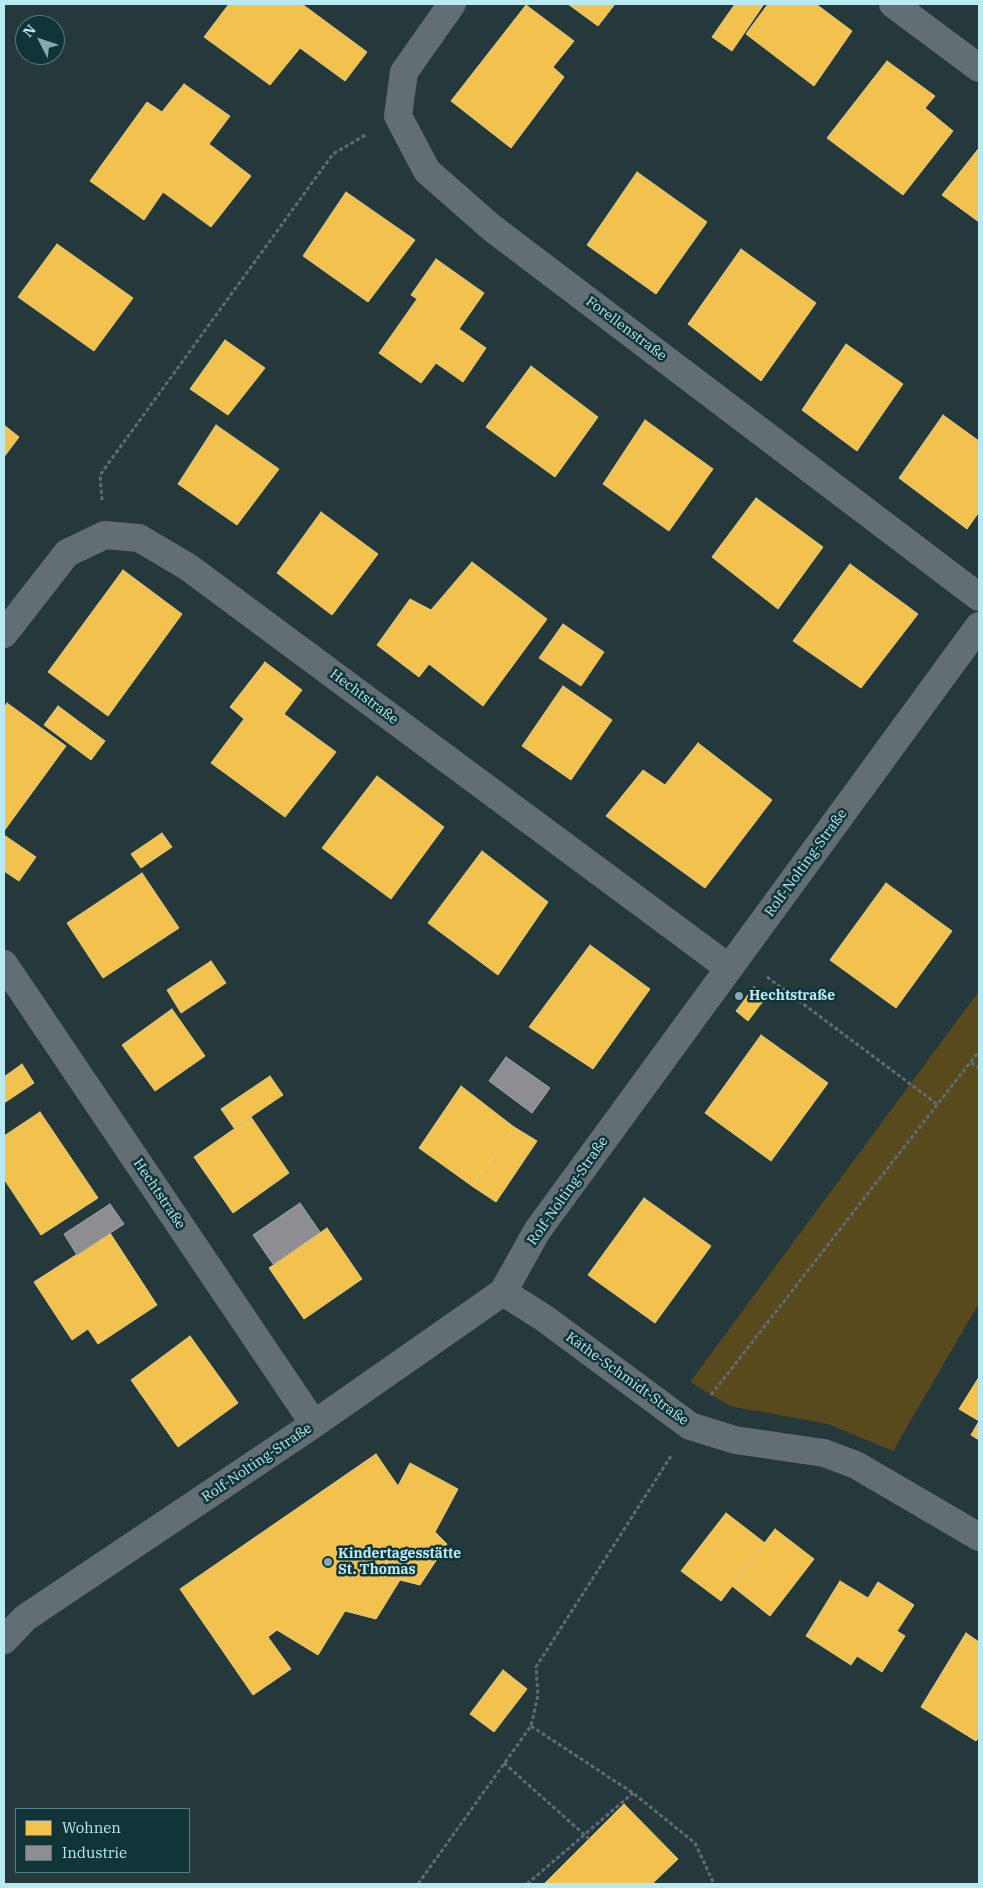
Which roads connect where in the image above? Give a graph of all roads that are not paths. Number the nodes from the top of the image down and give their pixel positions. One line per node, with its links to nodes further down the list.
1 (452, 4): 4 (street, Forellenstraße)
2 (893, 4): 3 (street)
3 (979, 68)
4 (979, 597)
5 (979, 626): 7 (street, Rolf-Nolting-Straße)
6 (4, 634): 7 (street, Hechtstraße)
7 (734, 962): 9 (street, Rolf-Nolting-Straße)
8 (4, 964): 10 (street, Hechtstraße)
9 (502, 1292): 10 (street, Rolf-Nolting-Straße); 11 (street, Käthe-Schmidt-Straße)
10 (314, 1424): 12 (street, Rolf-Nolting-Straße)
11 (979, 1537)
12 (4, 1640)

